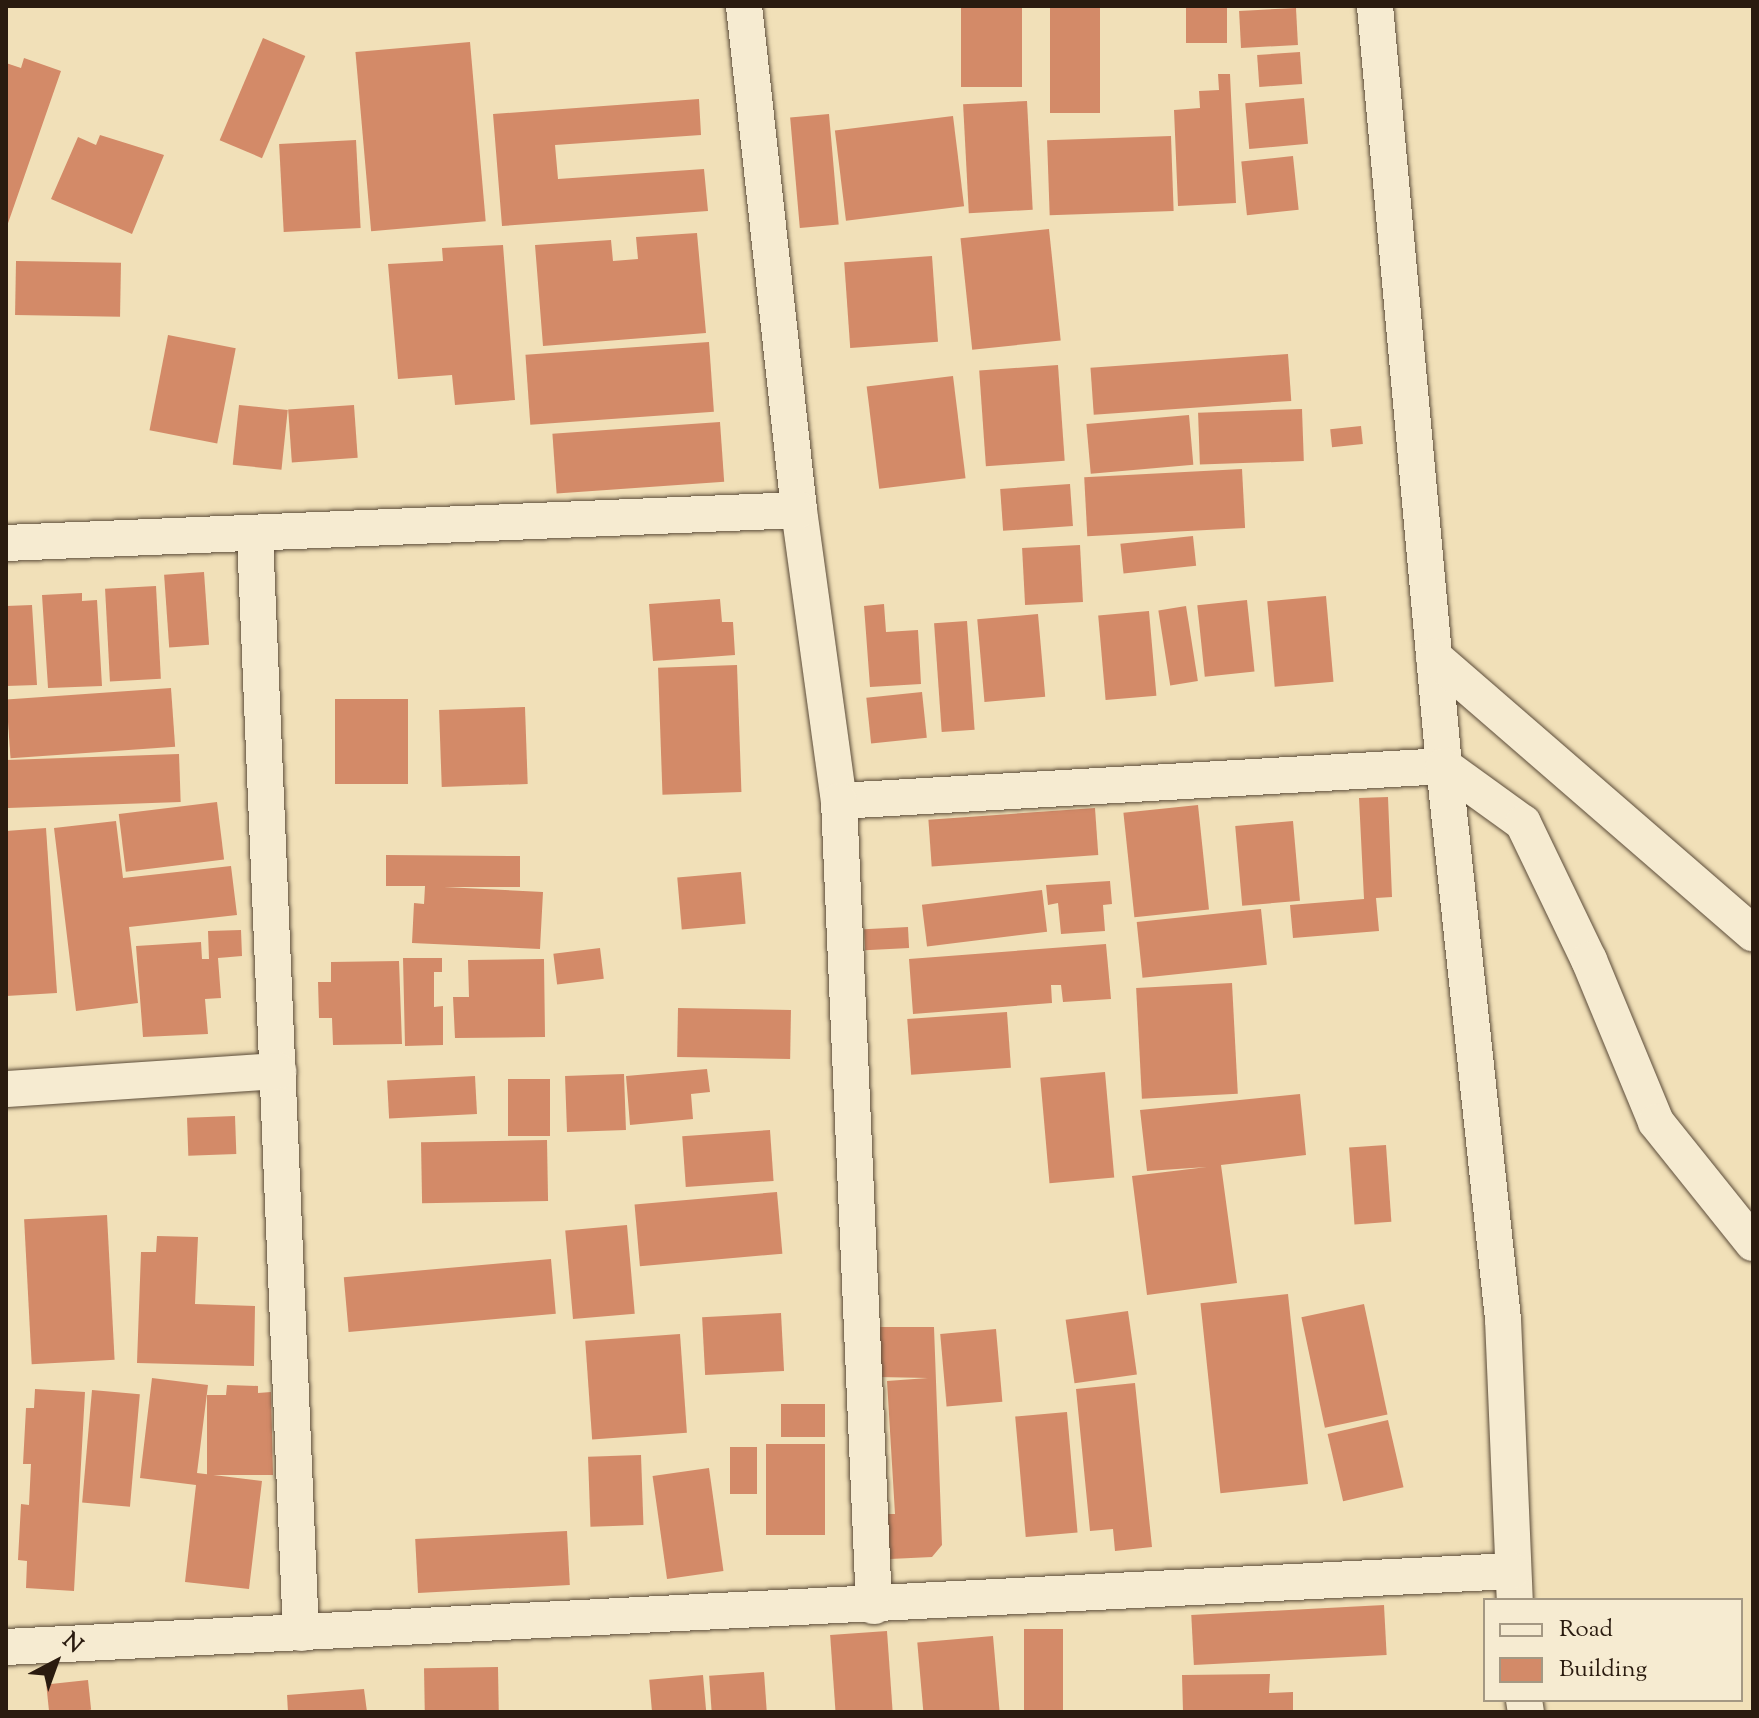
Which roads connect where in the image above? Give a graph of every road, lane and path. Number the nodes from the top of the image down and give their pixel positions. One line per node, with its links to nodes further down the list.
1 (744, 6): 3 (street)
2 (1375, 6): 6 (street)
3 (799, 510): 4 (street); 8 (street)
4 (255, 536): 5 (street); 10 (street)
5 (6, 543)
6 (1434, 657): 7 (street); 9 (street)
7 (1444, 766): 8 (street); 12 (street); 13 (street)
8 (839, 801): 14 (street)
9 (1753, 933)
10 (278, 1071): 11 (street); 15 (street)
11 (6, 1089)
12 (1753, 1243)
13 (1513, 1585): 14 (street)
14 (874, 1606): 15 (street)
15 (301, 1633): 16 (street)
16 (6, 1647)

